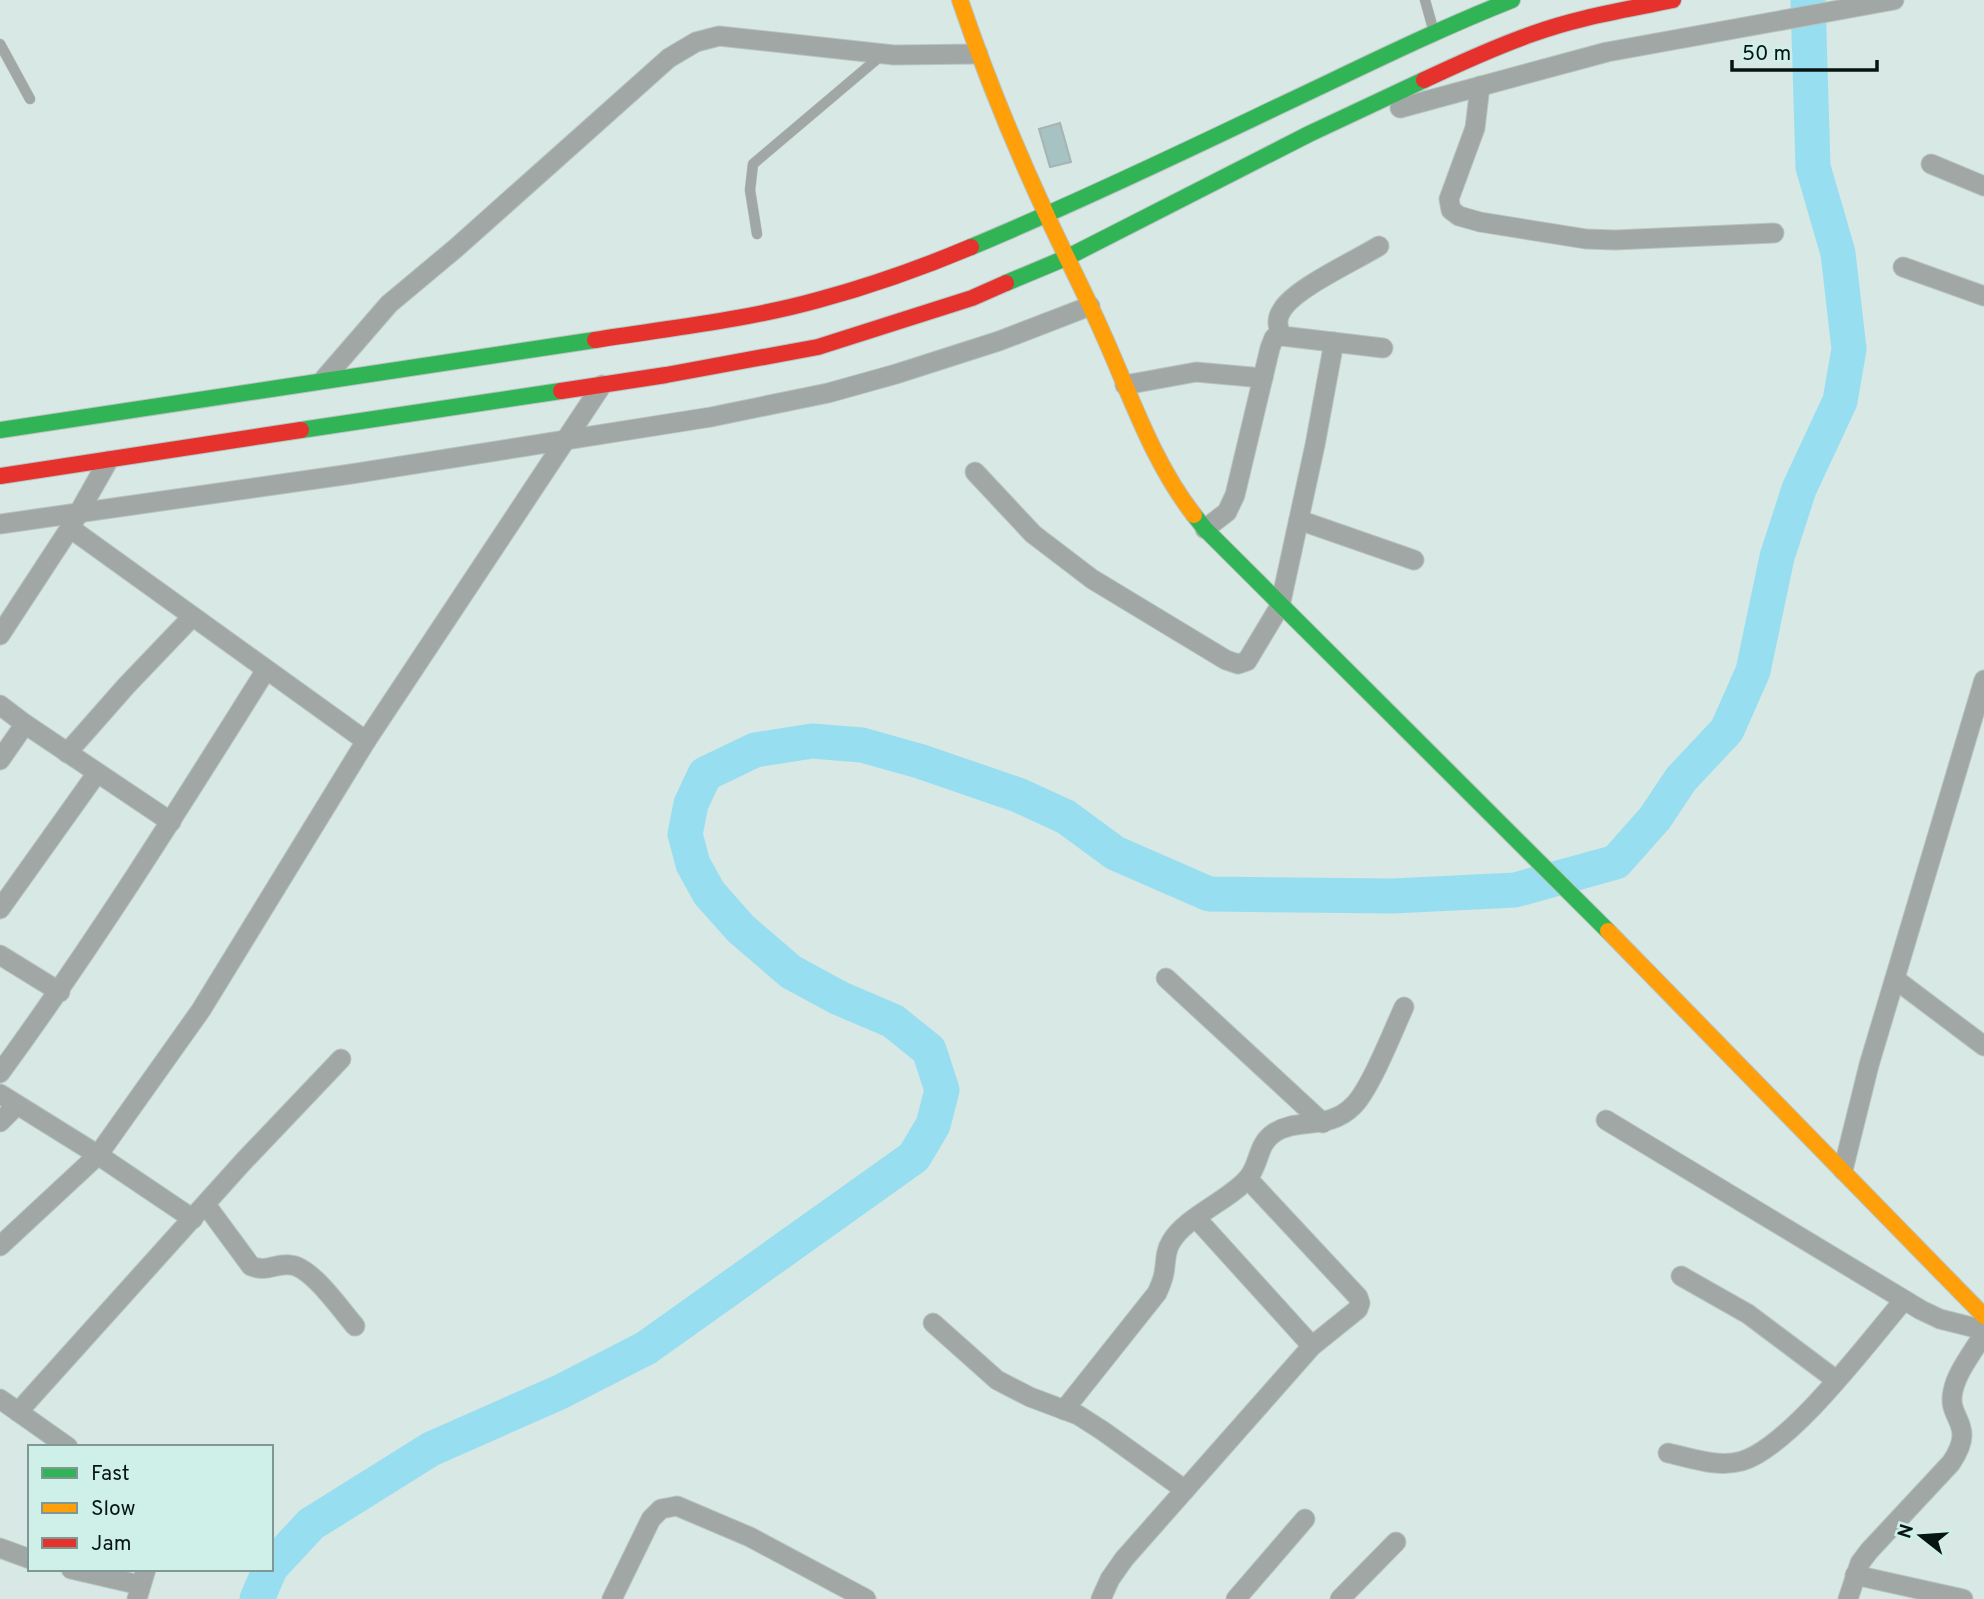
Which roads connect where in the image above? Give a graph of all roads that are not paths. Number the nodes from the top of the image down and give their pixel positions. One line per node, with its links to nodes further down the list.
1 (960, 0): 9 (main road)
2 (1425, 0): 6 (lane)
3 (1512, 0): 6 (main road)
4 (1673, 0): 12 (main road)
5 (1894, 0): 10 (street)
6 (1435, 32): 15 (main road)
7 (0, 44): 11 (lane)
8 (883, 53): 9 (street); 17 (lane); 27 (street)
9 (978, 54): 15 (main road)
10 (1480, 86): 12 (street); 16 (street)
11 (30, 99)
12 (1308, 134): 19 (main road)
13 (1931, 164): 14 (street)
14 (1984, 186)
15 (1046, 215): 19 (main road); 27 (main road)
16 (1774, 233)
17 (757, 234)
18 (1380, 247): 23 (street)
19 (1068, 257): 22 (main road); 29 (main road)
20 (1903, 267): 21 (street)
21 (1984, 296)
22 (1090, 306): 28 (main road); 31 (street)
23 (1282, 336): 24 (street); 26 (street)
24 (1334, 342): 25 (street); 36 (street)
25 (1383, 348)
26 (1263, 378): 28 (street); 38 (street)
27 (324, 380): 30 (main road)
28 (1125, 384): 38 (main road)
29 (602, 385): 31 (street); 32 (main road)
30 (0, 430)
31 (566, 439): 35 (street); 47 (street)
32 (108, 461): 34 (main road); 35 (street)
33 (975, 472): 40 (street)
34 (0, 476)
35 (75, 520): 37 (street); 41 (street); 42 (street)
36 (1299, 520): 39 (street); 40 (street)
37 (0, 524)
38 (1205, 529): 40 (main road)
39 (1414, 560)
40 (1280, 606): 67 (main road)
41 (191, 617): 43 (street); 48 (street)
42 (0, 635)
43 (265, 670): 47 (street); 51 (street)
44 (1984, 680): 55 (street)
45 (0, 705): 46 (street)
46 (24, 724): 48 (street); 49 (street)
47 (366, 741): 66 (street)
48 (67, 753): 50 (street)
49 (0, 760)
50 (97, 773): 51 (street); 52 (street)
51 (171, 822): 56 (street)
52 (0, 909)
53 (0, 956): 56 (street)
54 (1166, 978): 65 (street)
55 (1895, 979): 58 (street); 67 (street)
56 (60, 992): 60 (street)
57 (1404, 1007): 65 (street)
58 (1984, 1046)
59 (341, 1059): 69 (street)
60 (0, 1073)
61 (0, 1094): 62 (street)
62 (18, 1104): 64 (street); 66 (street)
63 (1606, 1120): 73 (street)
64 (0, 1122)
65 (1323, 1123): 68 (street)
66 (98, 1155): 69 (street); 71 (street)
67 (1843, 1170): 74 (main road)
68 (1248, 1179): 70 (street); 78 (street)
69 (199, 1212): 76 (street); 82 (street)
70 (1196, 1218): 78 (street); 81 (street)
71 (0, 1246)
72 (1681, 1276): 79 (street)
73 (1904, 1300): 77 (street); 79 (street)
74 (1984, 1316)
75 (933, 1323): 81 (street)
76 (355, 1326)
77 (1984, 1331): 91 (street)
78 (1312, 1346): 85 (street)
79 (1836, 1380): 84 (street)
80 (0, 1398): 82 (street)
81 (1064, 1410): 85 (street)
82 (18, 1412): 83 (street)
83 (65, 1445)
84 (1668, 1453)
85 (1185, 1490): 95 (street)
86 (1305, 1518): 96 (street)
87 (1396, 1542): 97 (street)
88 (0, 1548): 89 (street)
89 (28, 1558)
90 (80, 1571): 92 (street)
91 (1855, 1575): 98 (street); 99 (street)
92 (141, 1585)
93 (612, 1599): 94 (street)
94 (866, 1599)
95 (1101, 1599)
96 (1237, 1599)
97 (1340, 1599)
98 (1848, 1599)
99 (1963, 1599)

